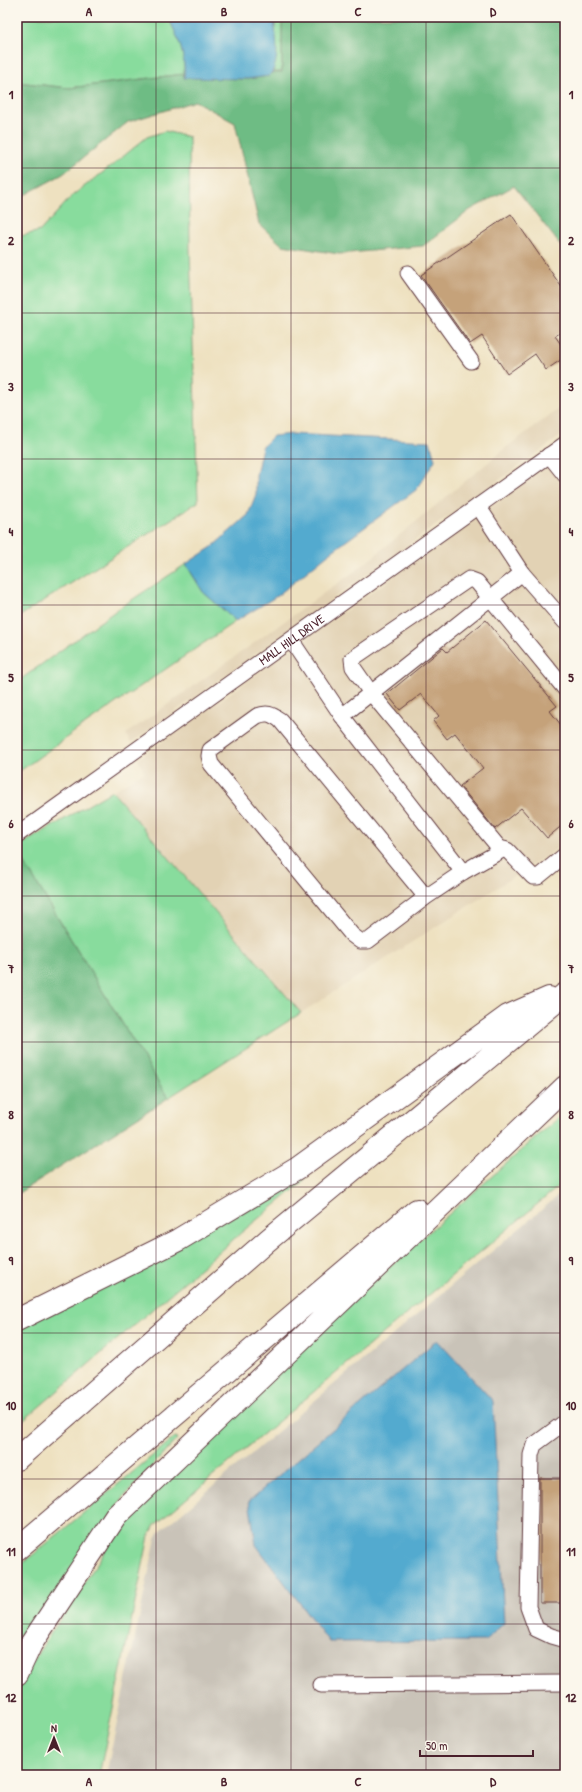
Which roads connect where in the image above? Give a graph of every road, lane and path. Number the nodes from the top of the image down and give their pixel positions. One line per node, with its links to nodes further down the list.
1 (408, 273): 2 (street)
2 (471, 361)
3 (565, 444): 4 (street, MALL HILL DRIVE)
4 (549, 455): 5 (street); 6 (street, MALL HILL DRIVE)
5 (565, 475)
6 (478, 506): 7 (street); 10 (street, MALL HILL DRIVE)
7 (522, 573): 8 (street); 9 (street)
8 (490, 599): 11 (street); 12 (street); 12 (street)
9 (565, 622)
10 (291, 640): 13 (street); 14 (street, MALL HILL DRIVE)
11 (565, 689)
12 (372, 693): 13 (street); 15 (street)
13 (342, 716): 17 (street)
14 (17, 834)
15 (501, 850): 16 (street); 17 (street)
16 (565, 855)
17 (463, 872): 18 (street)
18 (426, 897): 18 (street)
19 (565, 991): 23 (highway)
20 (565, 994): 25 (highway)
21 (565, 1084): 26 (highway)
22 (565, 1087): 28 (highway)
23 (17, 1320)
24 (565, 1422): 27 (street)
25 (17, 1459)
26 (17, 1549)
27 (565, 1640)
28 (17, 1674)
29 (565, 1683): 30 (street)
30 (321, 1685)

